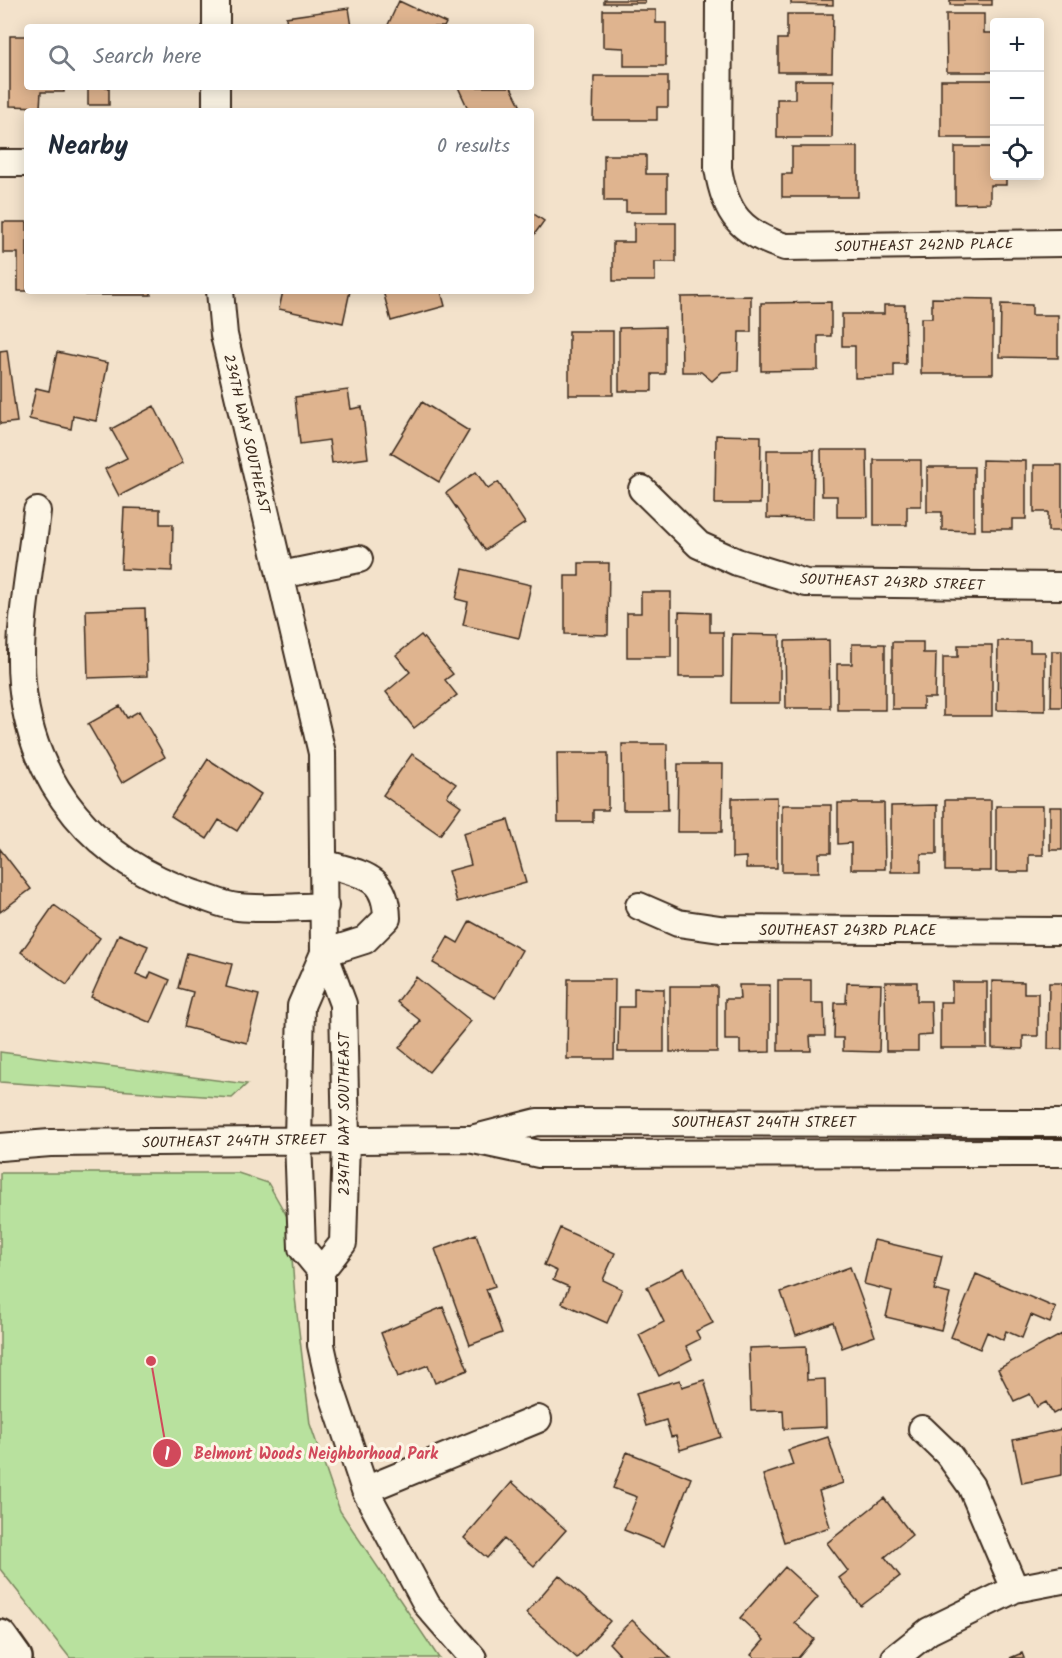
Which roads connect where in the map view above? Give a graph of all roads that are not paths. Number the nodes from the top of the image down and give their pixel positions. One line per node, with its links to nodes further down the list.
1 (216, 0): 3 (street)
2 (719, 0): 8 (street, SOUTHEAST 242ND PLACE)
3 (216, 24)
4 (216, 90): 5 (street)
5 (216, 108)
6 (0, 163): 7 (street)
7 (24, 163)
8 (1062, 243)
9 (220, 294): 13 (street, 234TH WAY SOUTHEAST)
10 (642, 489): 14 (street, SOUTHEAST 243RD STREET)
11 (37, 511): 16 (street)
12 (359, 559): 13 (street)
13 (281, 575): 15 (street, 234TH WAY SOUTHEAST)
14 (1062, 586)
15 (324, 863): 16 (street, 234TH WAY SOUTHEAST); 19 (street)
16 (325, 906): 19 (street, 234TH WAY SOUTHEAST)
17 (639, 906): 18 (street, SOUTHEAST 243RD PLACE)
18 (1062, 931)
19 (324, 952): 22 (street, 234TH WAY SOUTHEAST); 23 (street, 234TH WAY SOUTHEAST)
20 (1062, 1123): 21 (street, SOUTHEAST 244TH STREET)
21 (469, 1139): 23 (street, SOUTHEAST 244TH STREET); 25 (street, SOUTHEAST 244TH STREET)
22 (298, 1140): 23 (street, SOUTHEAST 244TH STREET); 24 (street, SOUTHEAST 244TH STREET); 26 (street, 234TH WAY SOUTHEAST)
23 (346, 1140): 26 (street, 234TH WAY SOUTHEAST)
24 (0, 1147)
25 (1062, 1153)
26 (321, 1271): 29 (street)
27 (538, 1419): 29 (street)
28 (922, 1429): 31 (street)
29 (365, 1490): 34 (street)
30 (1062, 1580): 31 (street)
31 (1016, 1588): 35 (street)
32 (0, 1636): 33 (main road)
33 (15, 1658)
34 (473, 1658)
35 (895, 1658)

